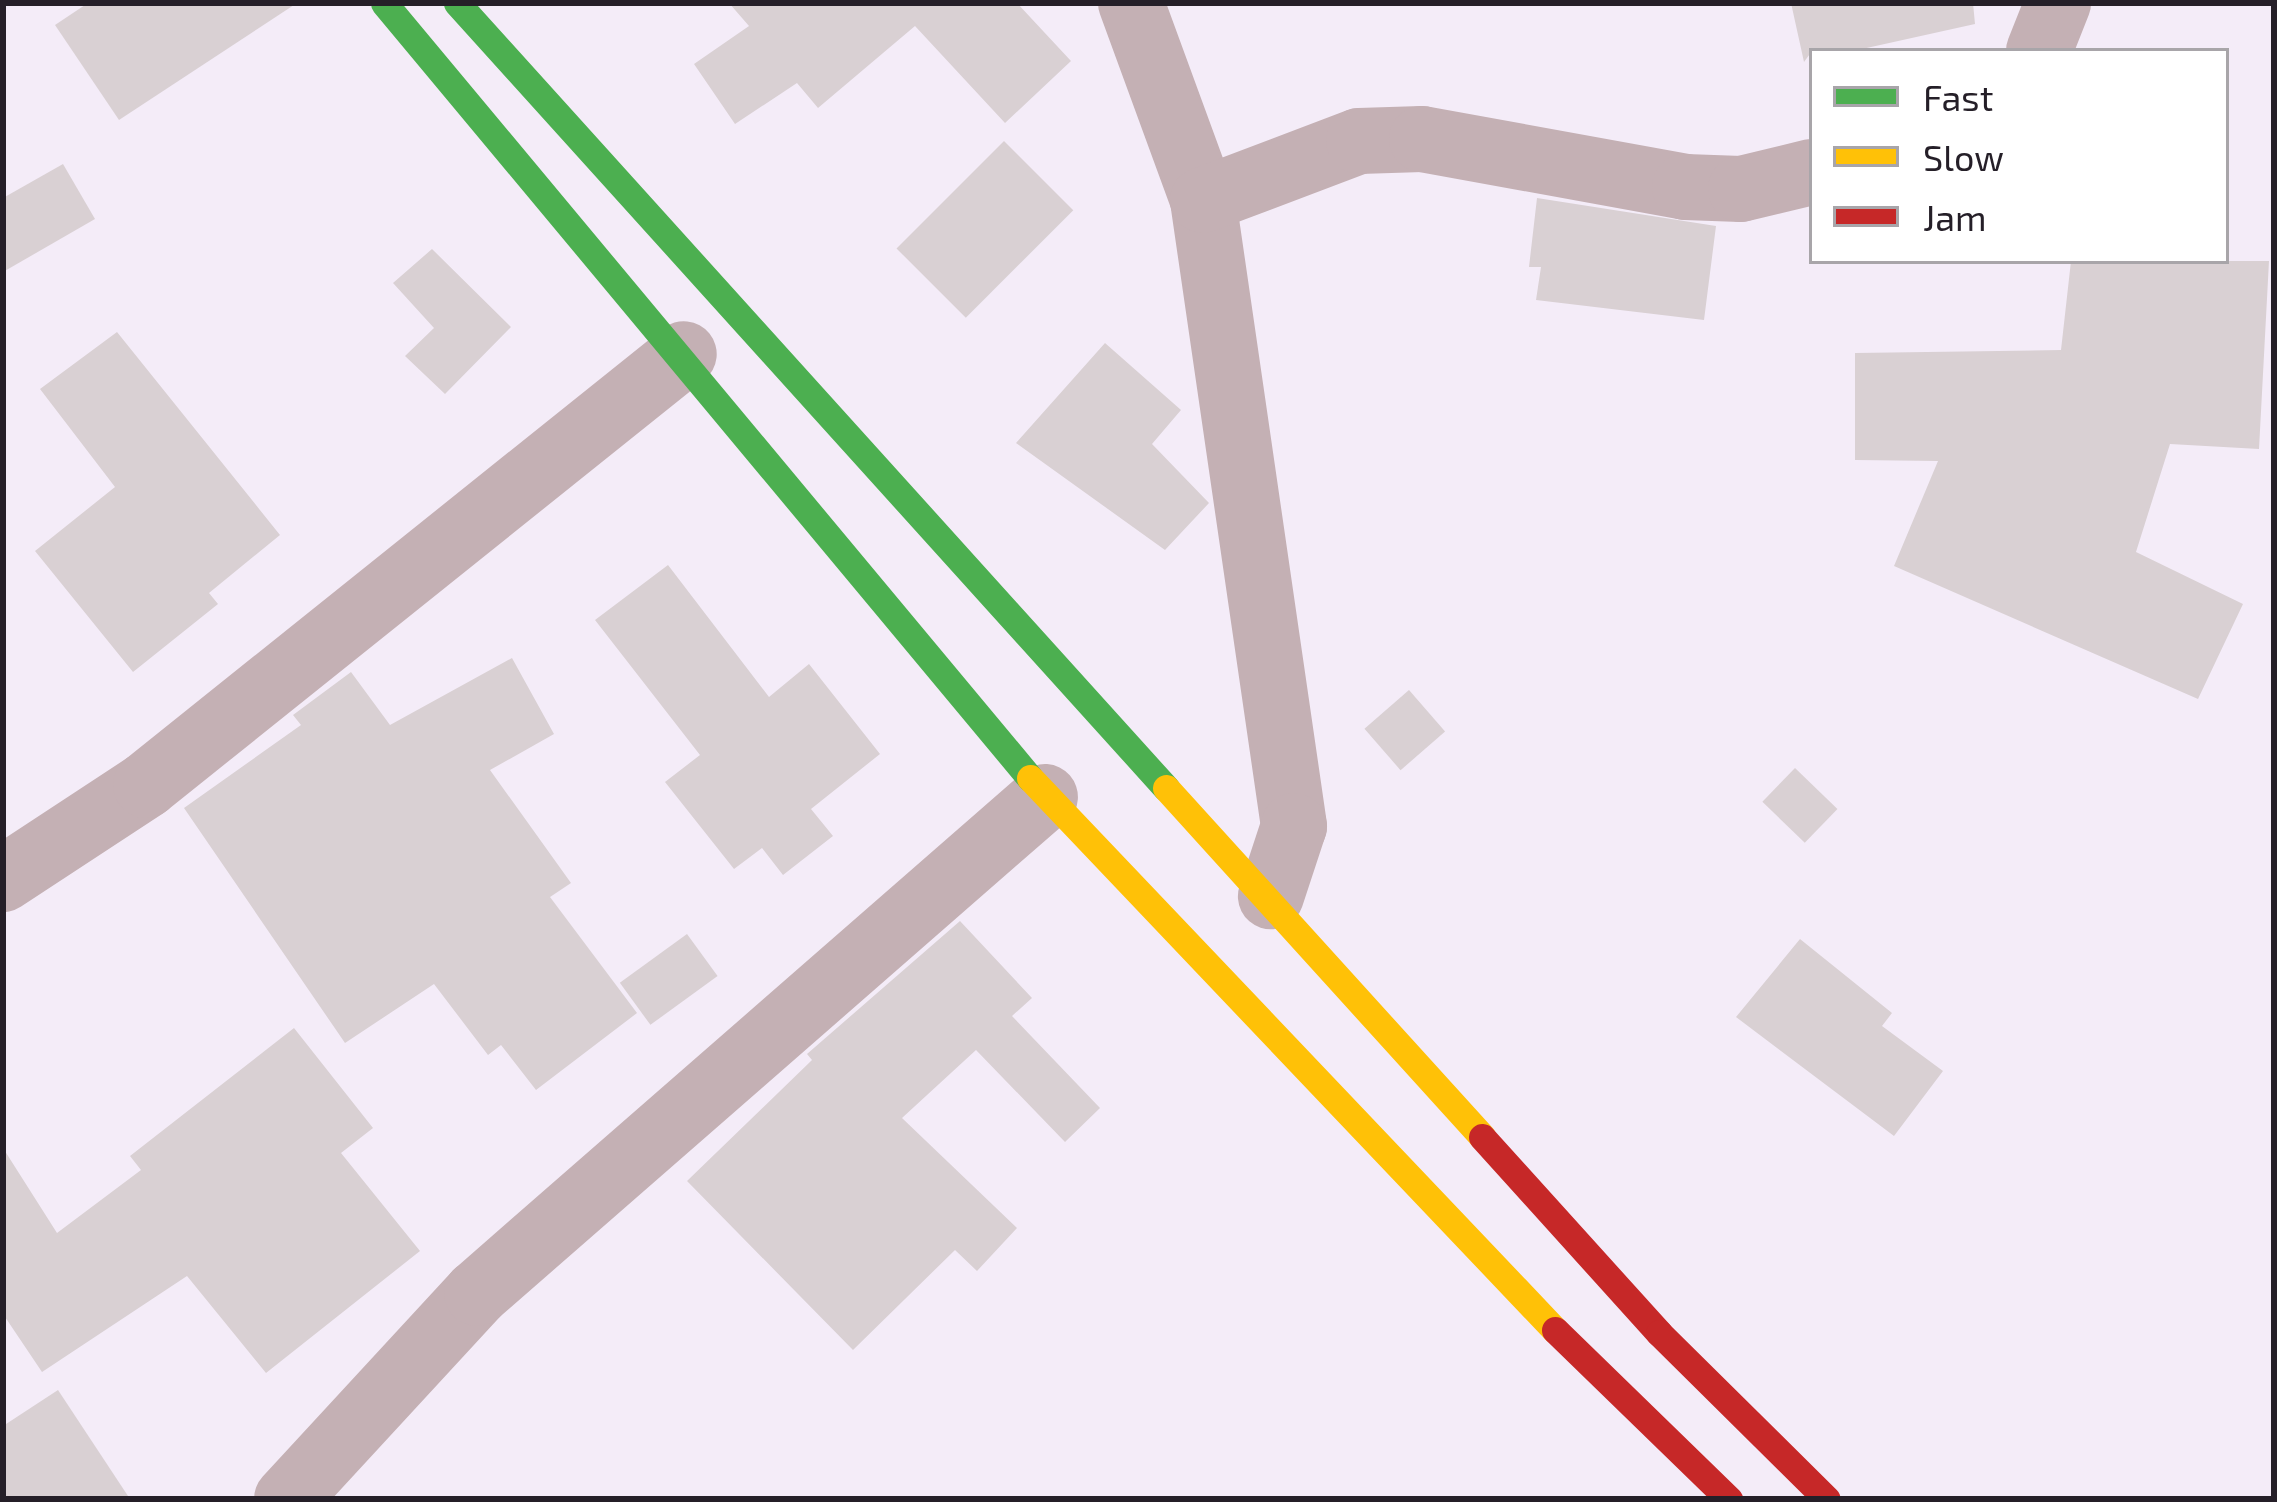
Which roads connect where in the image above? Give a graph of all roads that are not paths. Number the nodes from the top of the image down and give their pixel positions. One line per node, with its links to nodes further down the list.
1 (384, 3): 8 (main road)
2 (458, 3): 11 (main road)
3 (1130, 3): 7 (street)
4 (2058, 3): 5 (street)
5 (2040, 48)
6 (1809, 173): 7 (street)
7 (1203, 200): 11 (street)
8 (684, 354): 9 (main road); 10 (street)
9 (1045, 797): 12 (street); 13 (main road)
10 (3, 879)
11 (1270, 896): 14 (main road)
12 (287, 1499)
13 (1729, 1499)
14 (1828, 1499)

